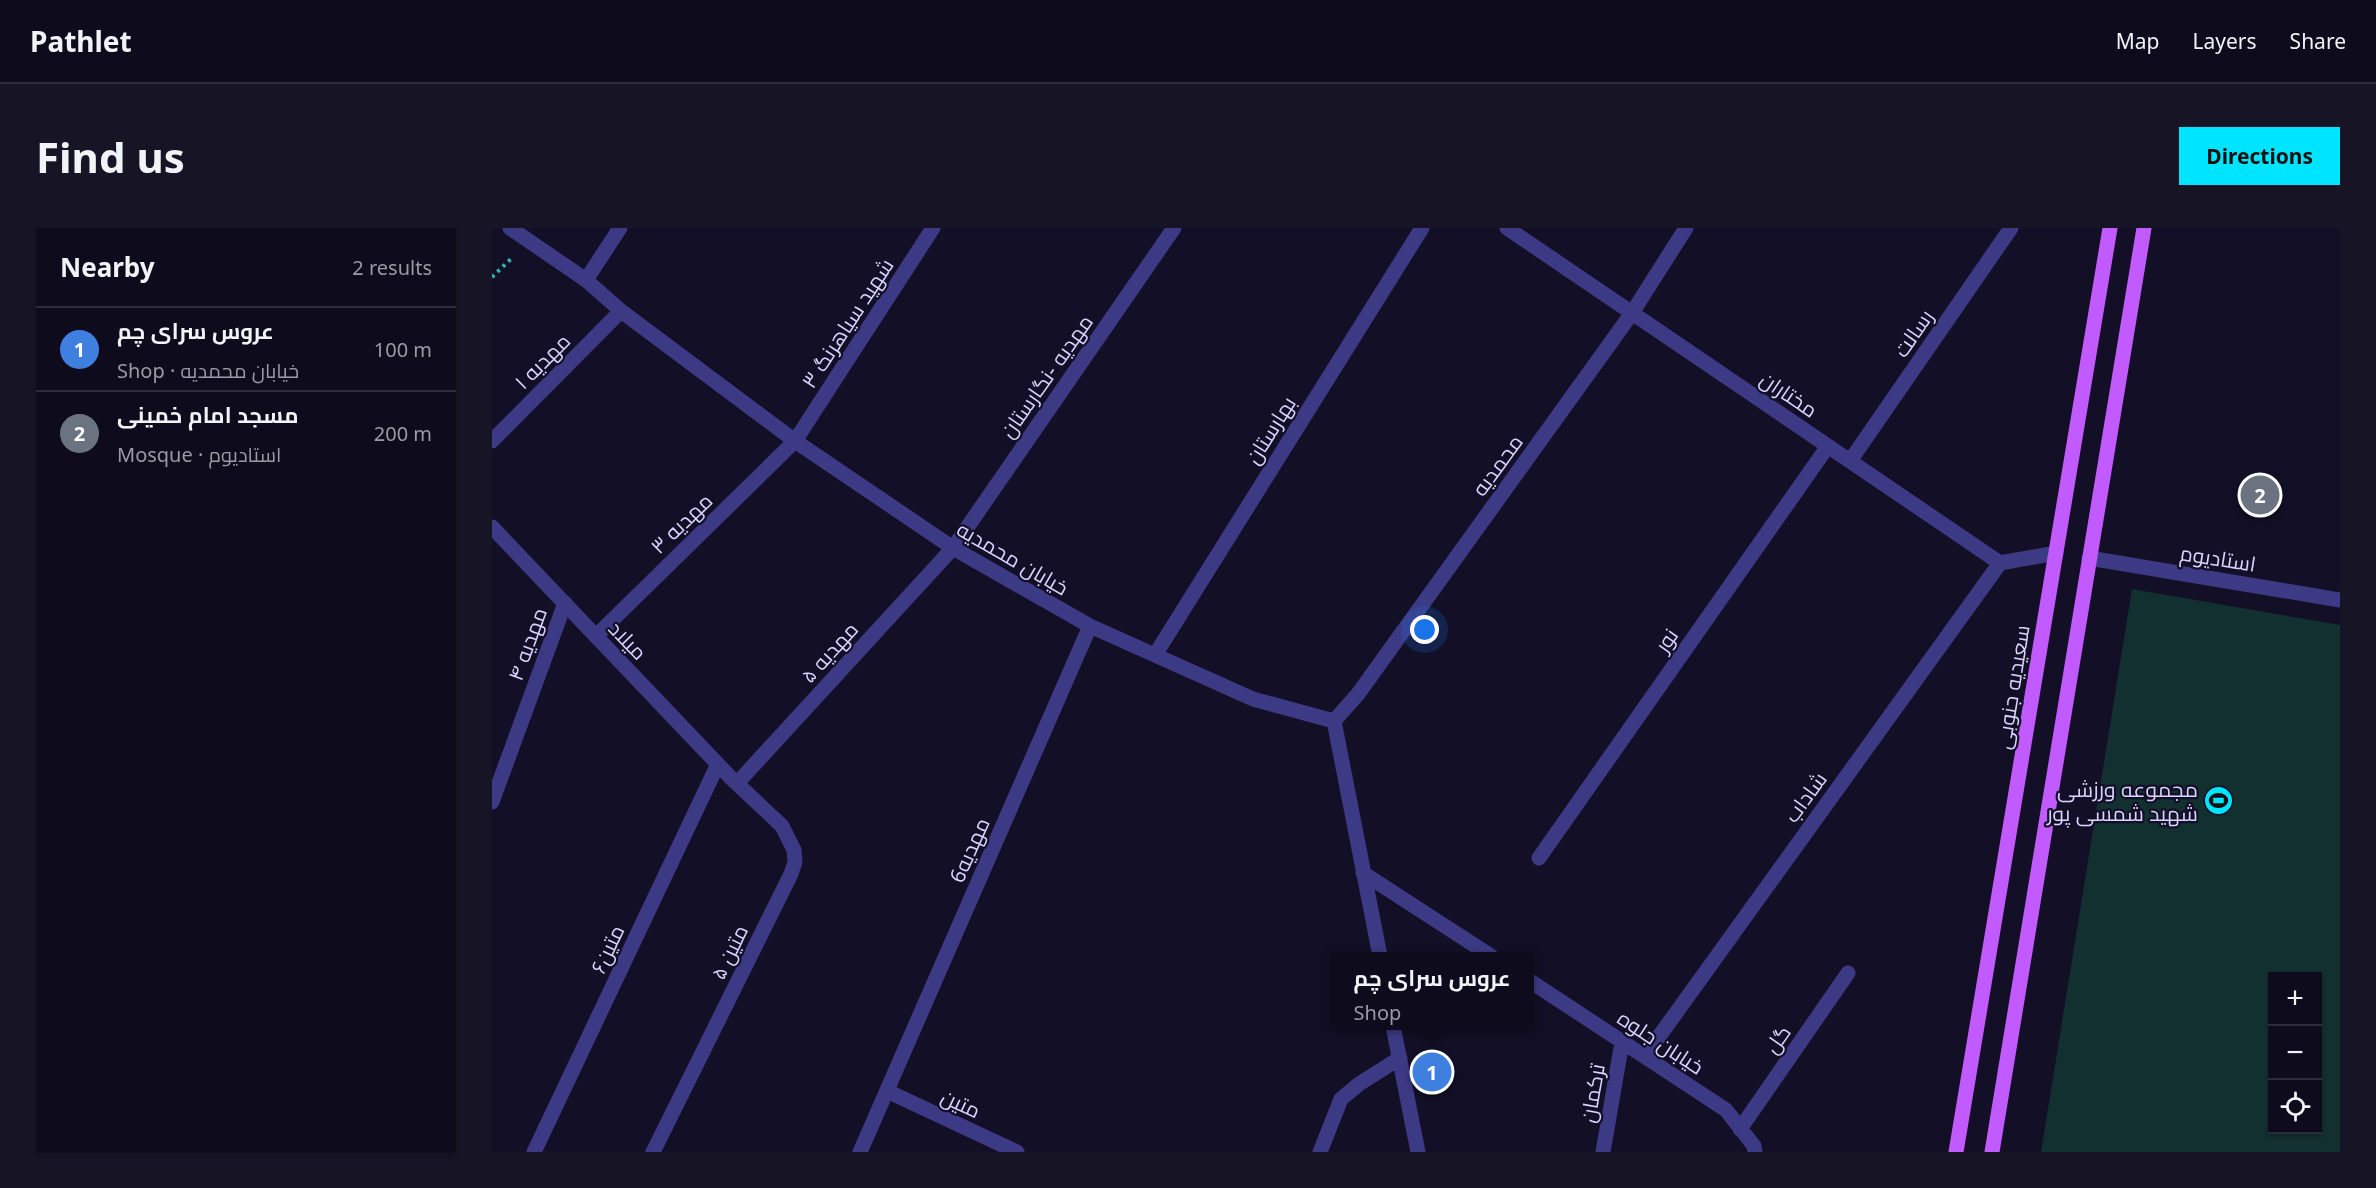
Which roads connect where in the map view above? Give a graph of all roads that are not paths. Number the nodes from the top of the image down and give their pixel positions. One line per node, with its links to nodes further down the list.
1 (510, 228): 11 (street, خیابان محمدیه)
2 (620, 228): 11 (street)
3 (933, 228): 15 (street, شهید سیاهرنگ ۳)
4 (1174, 228): 19 (street, مهدیه -نگارستان)
5 (1422, 228): 27 (street, بهارستان)
6 (1507, 228): 13 (street, مختاران)
7 (1686, 228): 13 (street, محمدیه)
8 (2011, 228): 17 (street, رسالت)
9 (2110, 228): 20 (main road, سعیدیه جنوبی)
10 (2144, 228): 21 (main road)
11 (586, 280): 12 (street, خیابان محمدیه)
12 (621, 311): 14 (street, مهدیه ۱); 15 (street, خیابان محمدیه)
13 (1632, 313): 16 (street, مختاران); 28 (street, محمدیه)
14 (492, 441)
15 (795, 441): 19 (street, خیابان محمدیه); 26 (street, مهدیه ۳)
16 (1828, 446): 17 (street, مختاران); 32 (street, نور)
17 (1850, 461): 22 (street, مختاران)
18 (492, 527): 24 (street, میلاد)
19 (952, 548): 25 (street, خیابان محمدیه); 30 (street, مهدیه ۵)
20 (2056, 553): 22 (street); 52 (main road, سعیدیه جنوبی)
21 (2089, 558): 23 (street, استادیوم); 53 (main road)
22 (2000, 563): 40 (street, شاداب)
23 (2340, 600)
24 (565, 603): 26 (street, میلاد); 31 (street, مهدیه ۴)
25 (1090, 626): 27 (street, خیابان محمدیه); 42 (street, مهدیه6)
26 (596, 636): 29 (street, میلاد)
27 (1155, 656): 28 (street, خیابان محمدیه)
28 (1334, 720): 33 (street)
29 (718, 764): 30 (street, میلاد); 44 (street, متین۶)
30 (735, 782): 45 (street, متین ۵)
31 (492, 802)
32 (1539, 858)
33 (1364, 873): 34 (street); 35 (street)
34 (1379, 952)
35 (1483, 952)
36 (1848, 973): 43 (street, گل)
37 (1534, 984): 39 (street, خیابان جلوه)
38 (1395, 1030): 41 (street)
39 (1622, 1042): 40 (street, خیابان جلوه); 50 (street, ترکمان)
40 (1645, 1056): 43 (street, خیابان جلوه)
41 (1400, 1058): 48 (street); 49 (street)
42 (887, 1092): 46 (street, مهدیه6); 47 (street, متین)
43 (1740, 1129): 51 (street, خیابان جلوه)
44 (534, 1152)
45 (653, 1152)
46 (860, 1152)
47 (1017, 1152)
48 (1320, 1152)
49 (1418, 1152)
50 (1603, 1152)
51 (1755, 1152)
52 (1956, 1152)
53 (1992, 1152)

